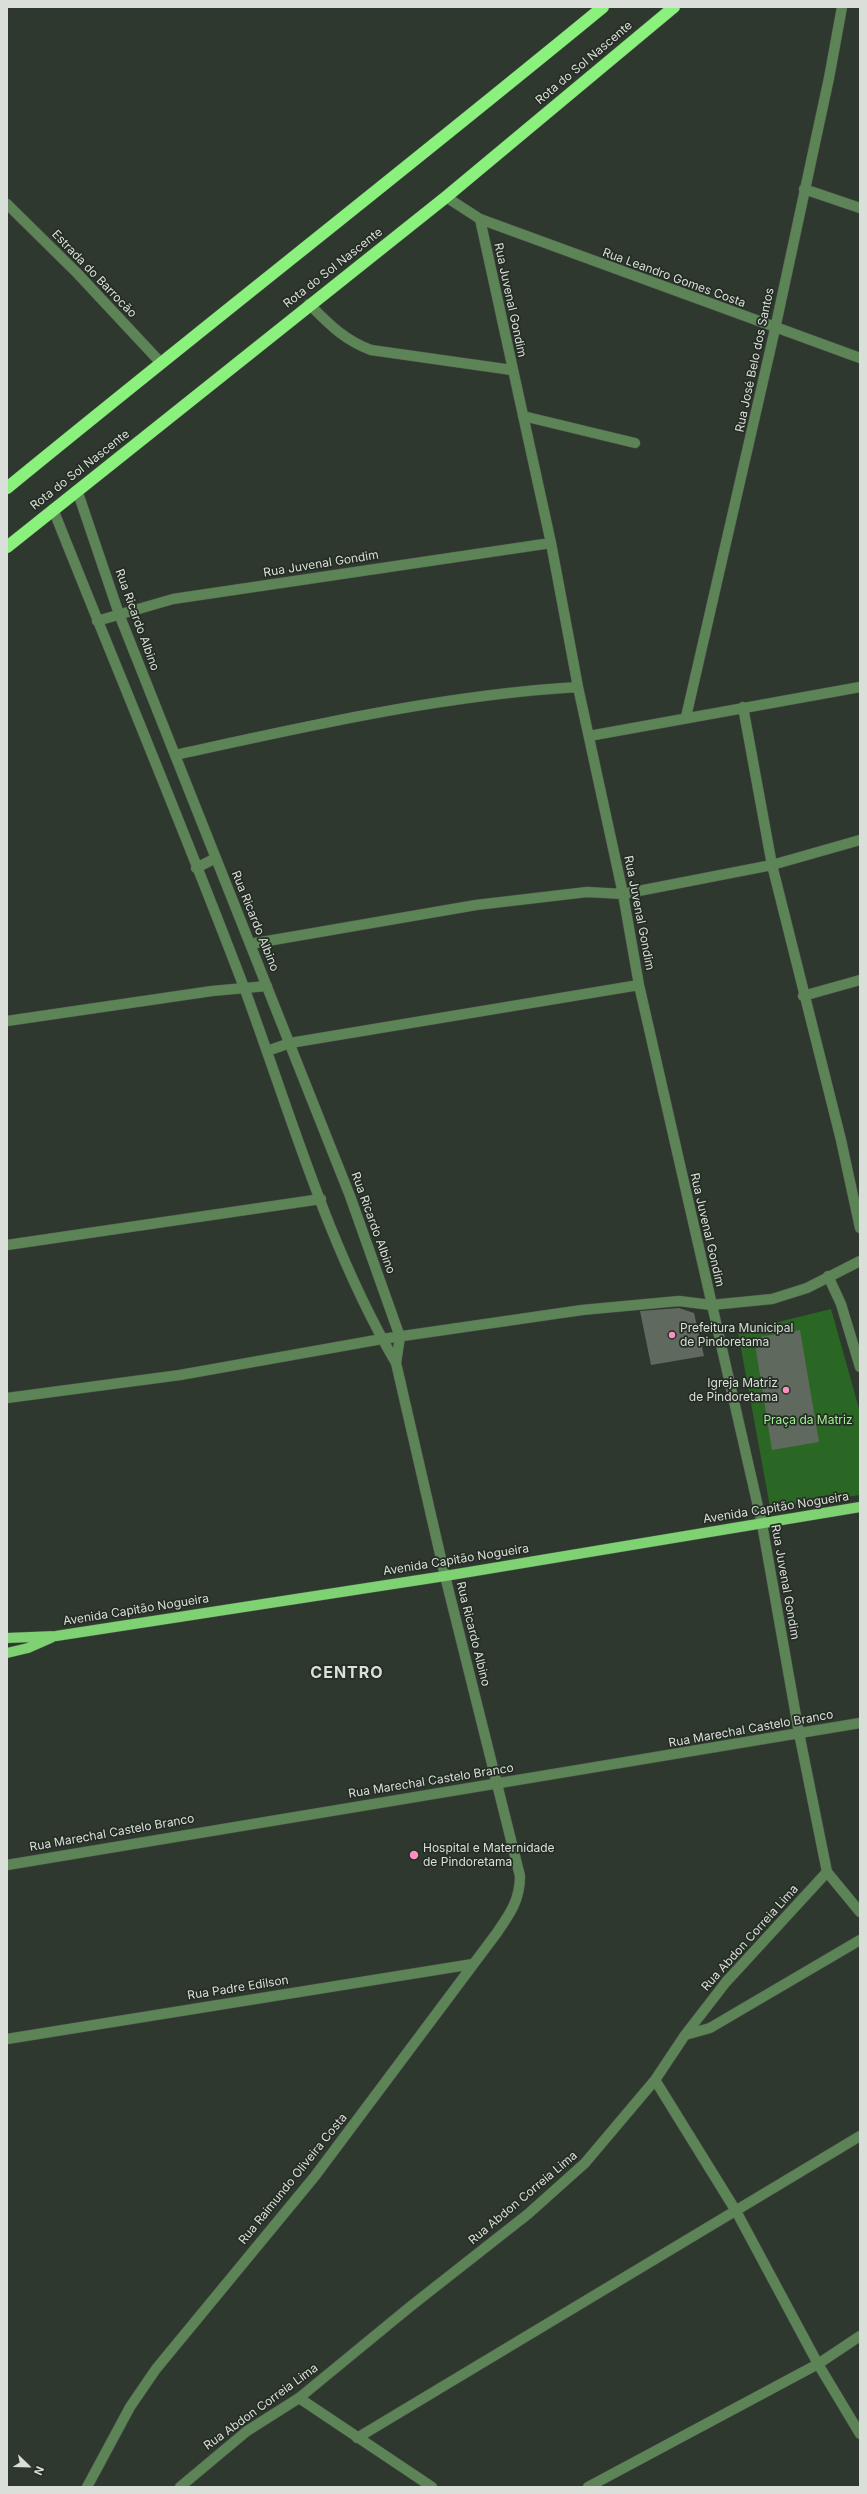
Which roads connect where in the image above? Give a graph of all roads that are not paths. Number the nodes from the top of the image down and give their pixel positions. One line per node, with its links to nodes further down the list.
1 (604, 7): 12 (highway)
2 (674, 7): 5 (highway, Rota do Sol Nascente)
3 (842, 7): 4 (street, Rua José Belo dos Santos)
4 (804, 189): 7 (street); 10 (street, Rua José Belo dos Santos)
5 (446, 197): 8 (street); 9 (highway, Rota do Sol Nascente)
6 (7, 204): 12 (street, Estrada do Barrocão)
7 (860, 208)
8 (480, 219): 10 (street, Rua Leandro Gomes Costa); 13 (street, Rua Juvenal Gondim)
9 (309, 304): 13 (street); 17 (highway, Rota do Sol Nascente)
10 (775, 329): 11 (street, Rua Leandro Gomes Costa); 26 (street, Rua José Belo dos Santos)
11 (860, 358)
12 (161, 363): 16 (highway)
13 (512, 370): 14 (street, Rua Juvenal Gondim)
14 (523, 416): 15 (street); 19 (street, Rua Juvenal Gondim)
15 (635, 443)
16 (7, 488)
17 (78, 490): 18 (highway, Rota do Sol Nascente); 21 (street, Rua Ricardo Albino)
18 (53, 509): 20 (highway, Rota do Sol Nascente); 22 (street, Rua Ricardo Albino)
19 (551, 543): 21 (street, Rua Juvenal Gondim); 23 (street, Rua Juvenal Gondim)
20 (7, 547)
21 (119, 614): 22 (street, Rua Juvenal Gondim); 28 (street, Rua Ricardo Albino)
22 (97, 621): 32 (street, Rua Ricardo Albino)
23 (578, 687): 27 (street, Rua Juvenal Gondim); 28 (street)
24 (860, 687): 25 (street)
25 (743, 707): 26 (street); 31 (street)
26 (686, 717): 27 (street)
27 (590, 736): 33 (street, Rua Juvenal Gondim)
28 (175, 755): 30 (street, Rua Ricardo Albino)
29 (860, 840): 31 (street)
30 (216, 858): 32 (street); 34 (street, Rua Ricardo Albino)
31 (772, 865): 33 (street); 39 (street)
32 (196, 868): 38 (street, Rua Ricardo Albino)
33 (623, 894): 34 (street); 36 (street, Rua Juvenal Gondim)
34 (250, 944): 37 (street, Rua Ricardo Albino)
35 (860, 980): 39 (street)
36 (639, 985): 41 (street); 48 (street, Rua Juvenal Gondim)
37 (267, 986): 38 (street); 41 (street, Rua Ricardo Albino)
38 (244, 989): 40 (street); 42 (street, Rua Ricardo Albino)
39 (803, 996): 44 (street)
40 (7, 1021)
41 (290, 1044): 42 (street); 49 (street, Rua Ricardo Albino)
42 (266, 1051): 43 (street, Rua Ricardo Albino)
43 (321, 1199): 45 (street); 50 (street, Rua Ricardo Albino)
44 (860, 1228)
45 (7, 1245)
46 (860, 1261): 47 (street)
47 (828, 1276): 48 (street); 52 (street)
48 (711, 1305): 49 (street); 55 (street, Rua Juvenal Gondim)
49 (400, 1336): 50 (street); 51 (street, Rua Ricardo Albino)
50 (382, 1339): 51 (street, Rua Ricardo Albino); 53 (street)
51 (396, 1363): 56 (street, Rua Ricardo Albino)
52 (860, 1367)
53 (7, 1398)
54 (860, 1507): 55 (main road, Avenida Capitão Nogueira)
55 (762, 1524): 56 (main road, Avenida Capitão Nogueira); 61 (street, Rua Juvenal Gondim)
56 (445, 1576): 57 (main road, Avenida Capitão Nogueira); 62 (street, Rua Ricardo Albino)
57 (56, 1636): 58 (main road, Avenida Capitão Nogueira); 59 (main road, Avenida Capitão Nogueira)
58 (7, 1638)
59 (7, 1653)
60 (860, 1723): 61 (street, Rua Marechal Castelo Branco)
61 (799, 1733): 62 (street, Rua Marechal Castelo Branco); 64 (street, Rua Juvenal Gondim)
62 (497, 1783): 63 (street, Rua Marechal Castelo Branco); 65 (street, Rua Ricardo Albino)
63 (7, 1865)
64 (827, 1872): 66 (street, Rua Juvenal Gondim); 69 (street, Rua Abdon Correia Lima)
65 (520, 1888): 68 (street, Rua Raimundo Oliveira Costa)
66 (860, 1912)
67 (860, 1940): 69 (street)
68 (473, 1964): 70 (street, Rua Padre Edilson); 79 (street, Rua Raimundo Oliveira Costa)
69 (685, 2035): 71 (street, Rua Abdon Correia Lima)
70 (7, 2039)
71 (655, 2080): 73 (street); 76 (street, Rua Abdon Correia Lima)
72 (860, 2136): 73 (street)
73 (736, 2211): 75 (street); 78 (street)
74 (860, 2336): 75 (street)
75 (818, 2364): 77 (street); 82 (street)
76 (299, 2398): 78 (street); 80 (street, Rua Abdon Correia Lima)
77 (860, 2434)
78 (357, 2438): 81 (street)
79 (87, 2487)
80 (180, 2487)
81 (432, 2487)
82 (588, 2487)

